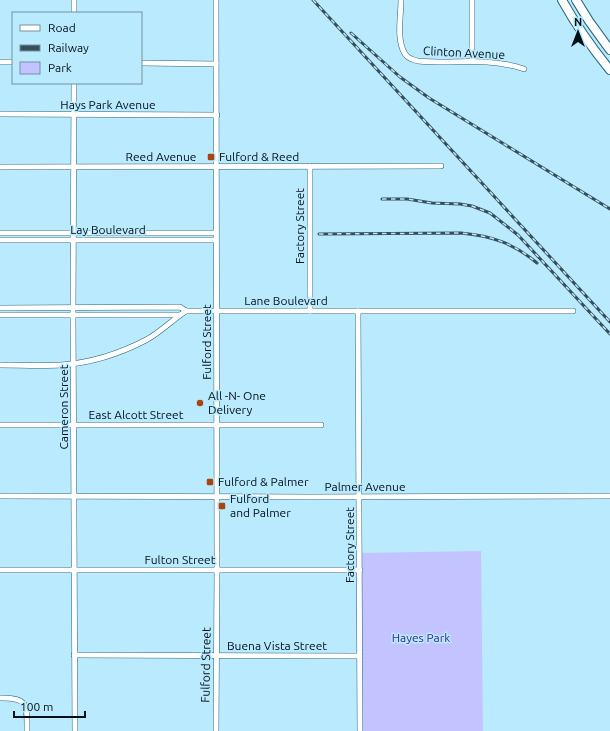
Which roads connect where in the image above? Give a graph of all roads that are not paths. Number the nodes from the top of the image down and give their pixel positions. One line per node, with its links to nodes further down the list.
1 (74, 0): 7 (street)
2 (216, 0): 13 (street, Fulford Street)
3 (401, 0): 11 (street, Clinton Avenue)
4 (472, 0): 11 (street)
5 (562, 0): 15 (highway)
6 (576, 0): 8 (highway)
7 (74, 12)
8 (610, 50)
9 (0, 62): 10 (street)
10 (12, 62)
11 (472, 62): 14 (street, Clinton Avenue)
12 (142, 63): 13 (street)
13 (216, 64): 19 (street, Fulford Street)
14 (524, 69)
15 (610, 70)
16 (74, 84): 18 (street, Cameron Street)
17 (0, 114): 18 (street, Hays Park Avenue)
18 (74, 115): 19 (street, Hays Park Avenue); 23 (street, Cameron Street)
19 (216, 115): 24 (street, Fulford Street)
20 (310, 166): 21 (street, Reed Avenue); 24 (street, Reed Avenue); 35 (street, Factory Street)
21 (441, 166)
22 (0, 167): 23 (street, Reed Avenue)
23 (74, 167): 24 (street, Reed Avenue); 26 (street, Cameron Street)
24 (216, 167): 28 (street, Fulford Street)
25 (1, 232): 26 (street, Lay Boulevard); 29 (street)
26 (74, 232): 27 (street, Lay Boulevard); 30 (street, Cameron Street)
27 (147, 233): 28 (street, Lay Boulevard); 31 (street)
28 (216, 233): 32 (street, Fulford Street)
29 (1, 240): 30 (street, Lay Boulevard)
30 (74, 240): 31 (street, Lay Boulevard); 34 (street, Cameron Street)
31 (147, 240): 32 (street, Lay Boulevard)
32 (216, 240): 37 (street, Fulford Street)
33 (2, 308): 34 (street, Lane Boulevard); 40 (street)
34 (74, 308): 36 (street, Lane Boulevard); 42 (street, Cameron Street)
35 (310, 310): 37 (street, Lane Boulevard); 38 (street, Lane Boulevard)
36 (186, 311): 37 (street, Lane Boulevard); 41 (street)
37 (217, 311): 47 (street, Fulford Street)
38 (358, 311): 39 (street, Lane Boulevard); 53 (street, Factory Street)
39 (573, 311)
40 (2, 315): 42 (street)
41 (180, 315): 42 (street); 43 (street)
42 (73, 316): 43 (street, Cameron Street)
43 (74, 363): 44 (street); 46 (street, Cameron Street)
44 (0, 365)
45 (0, 425): 46 (street, East Alcott Street)
46 (74, 425): 47 (street, East Alcott Street); 50 (street, Cameron Street)
47 (216, 425): 48 (street, East Alcott Street); 52 (street, Fulford Street)
48 (321, 425)
49 (0, 496): 50 (street, Palmer Avenue)
50 (74, 496): 52 (street, Palmer Avenue); 55 (street, Cameron Street)
51 (610, 496): 53 (street, Palmer Avenue)
52 (216, 497): 53 (street, Palmer Avenue); 56 (street, Fulford Street)
53 (359, 497): 57 (street, Factory Street)
54 (0, 570): 55 (street, Fulton Street)
55 (74, 570): 56 (street, Fulton Street); 58 (street, Cameron Street)
56 (217, 570): 57 (street, Fulton Street); 59 (street, Fulford Street)
57 (360, 570): 60 (street, Factory Street)
58 (74, 656): 59 (street, Buena Vista Street); 63 (street, Cameron Street)
59 (216, 656): 60 (street, Buena Vista Street); 64 (street, Fulford Street)
60 (360, 656): 65 (street, Factory Street)
61 (0, 698): 62 (street)
62 (27, 731)
63 (75, 731)
64 (216, 731)
65 (360, 731)

